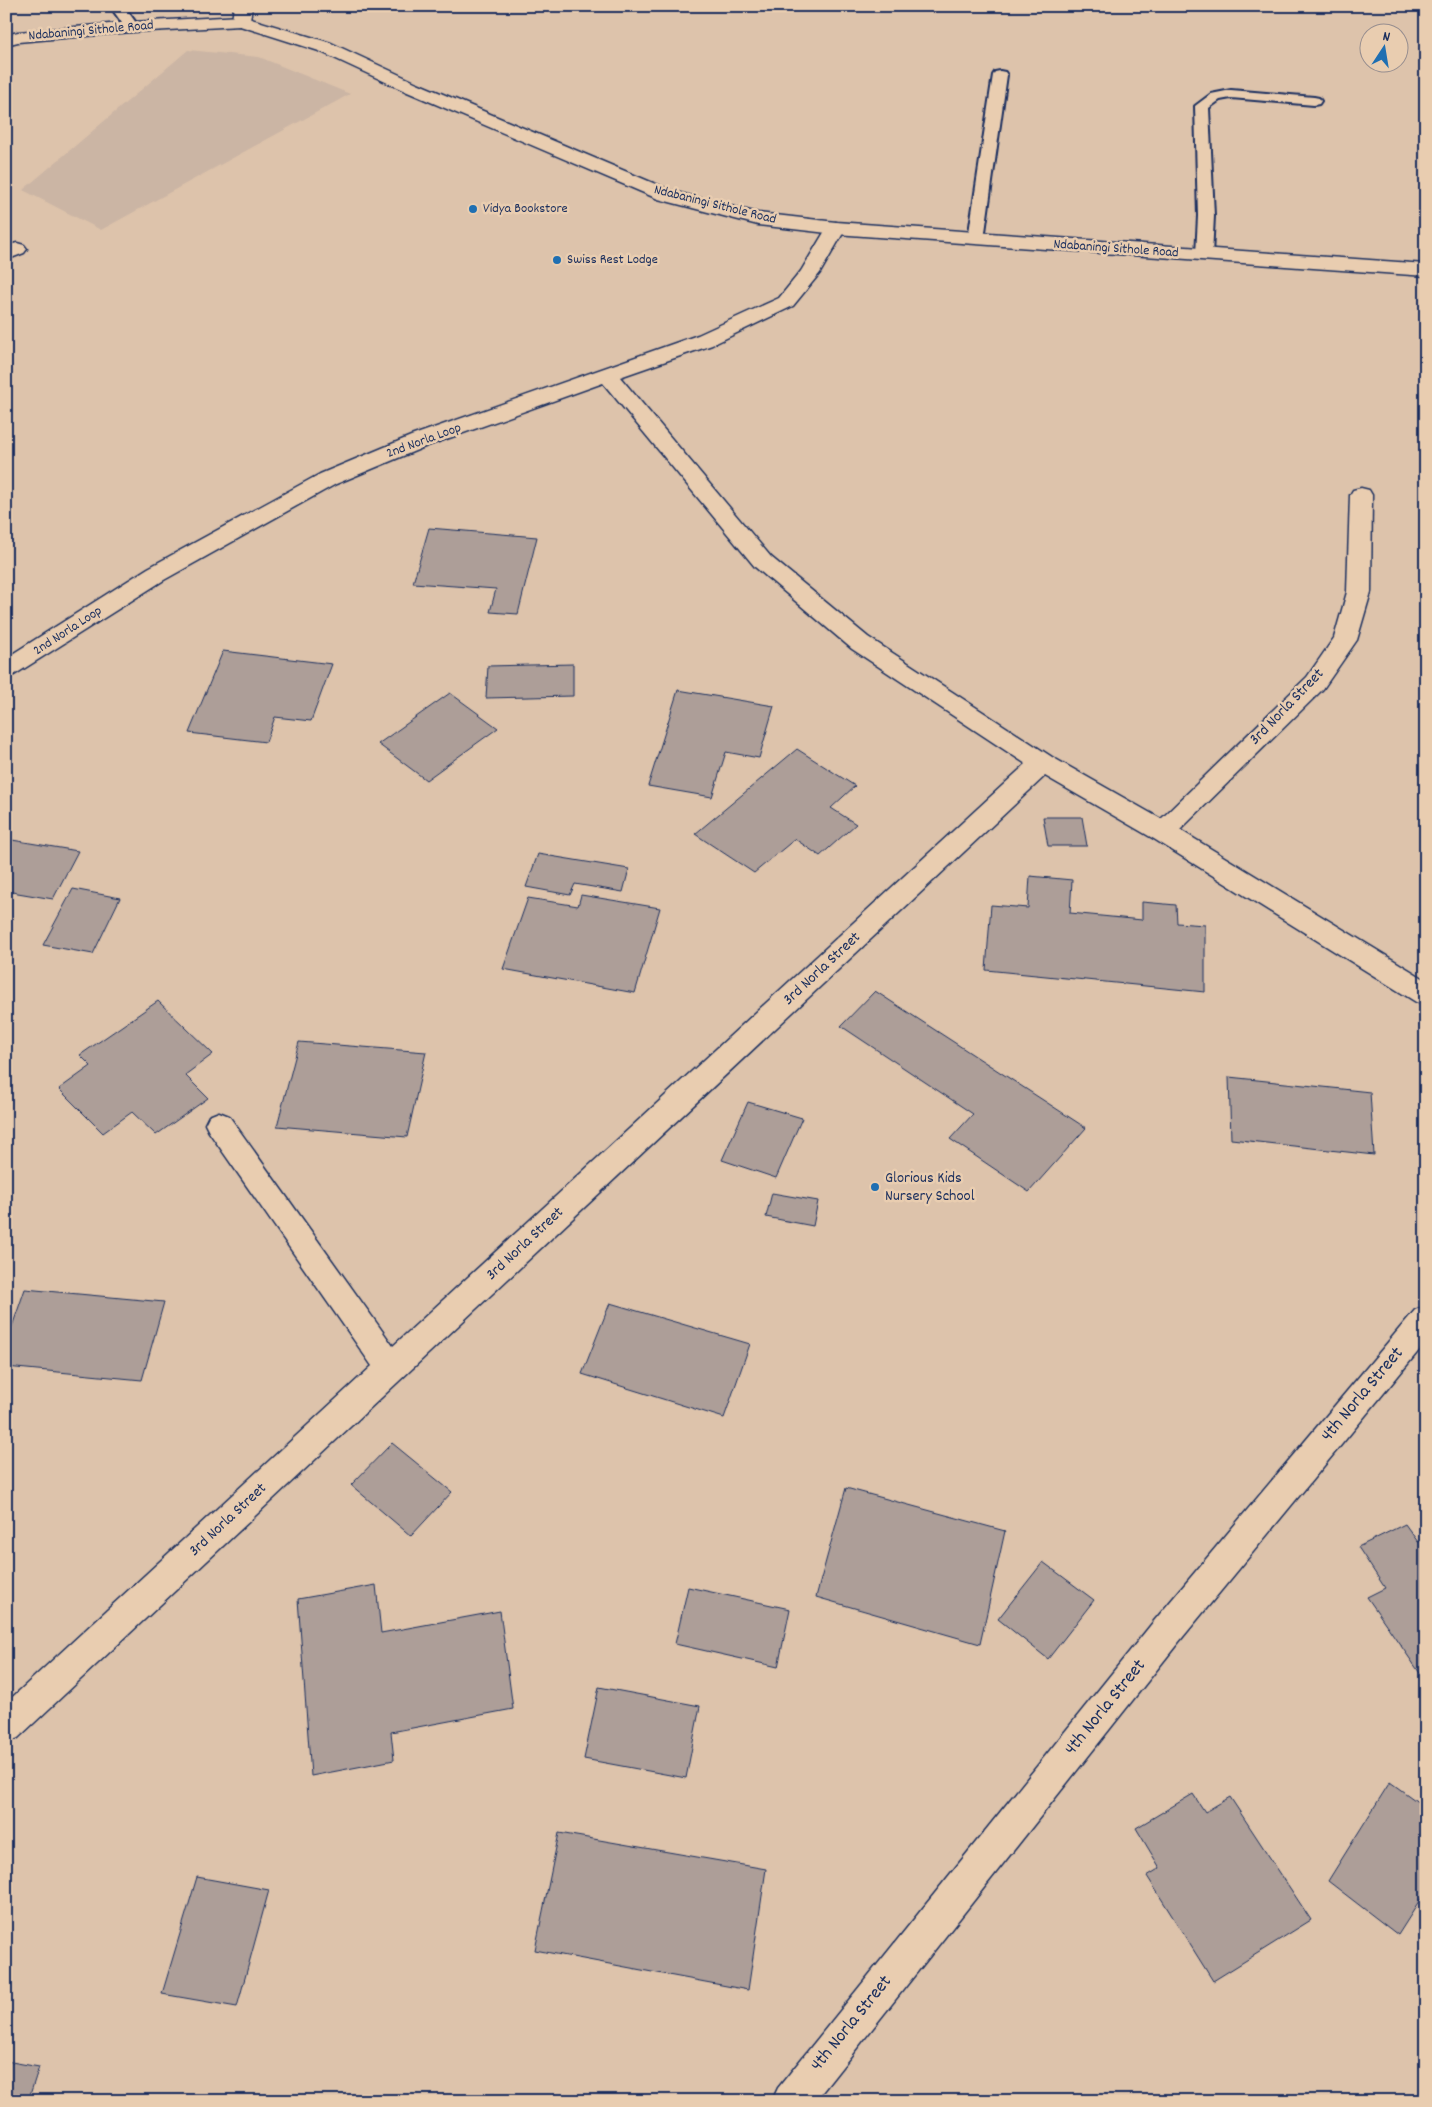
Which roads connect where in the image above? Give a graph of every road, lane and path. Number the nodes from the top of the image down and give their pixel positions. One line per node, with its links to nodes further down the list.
1 (117, 6): 3 (lane)
2 (242, 14): 3 (street, Ndabaningi Sithole Road); 7 (street, Ndabaningi Sithole Road)
3 (132, 27): 4 (street, Ndabaningi Sithole Road)
4 (6, 40)
5 (1000, 75): 8 (lane)
6 (1314, 101): 9 (lane)
7 (836, 228): 8 (street, Ndabaningi Sithole Road); 11 (street, 2nd Norla Loop)
8 (976, 239): 9 (street, Ndabaningi Sithole Road)
9 (1204, 255): 10 (street, Ndabaningi Sithole Road)
10 (1426, 270)
11 (608, 376): 13 (street, 2nd Norla Loop); 14 (street)
12 (1361, 495): 15 (street, 3rd Norla Street)
13 (6, 669)
14 (1043, 763): 15 (street); 19 (street, 3rd Norla Street)
15 (1163, 832): 16 (street)
16 (1426, 994)
17 (219, 1124): 19 (street)
18 (1426, 1319): 21 (street, 4th Norla Street)
19 (391, 1368): 20 (street, 3rd Norla Street)
20 (6, 1726)
21 (790, 2101)

